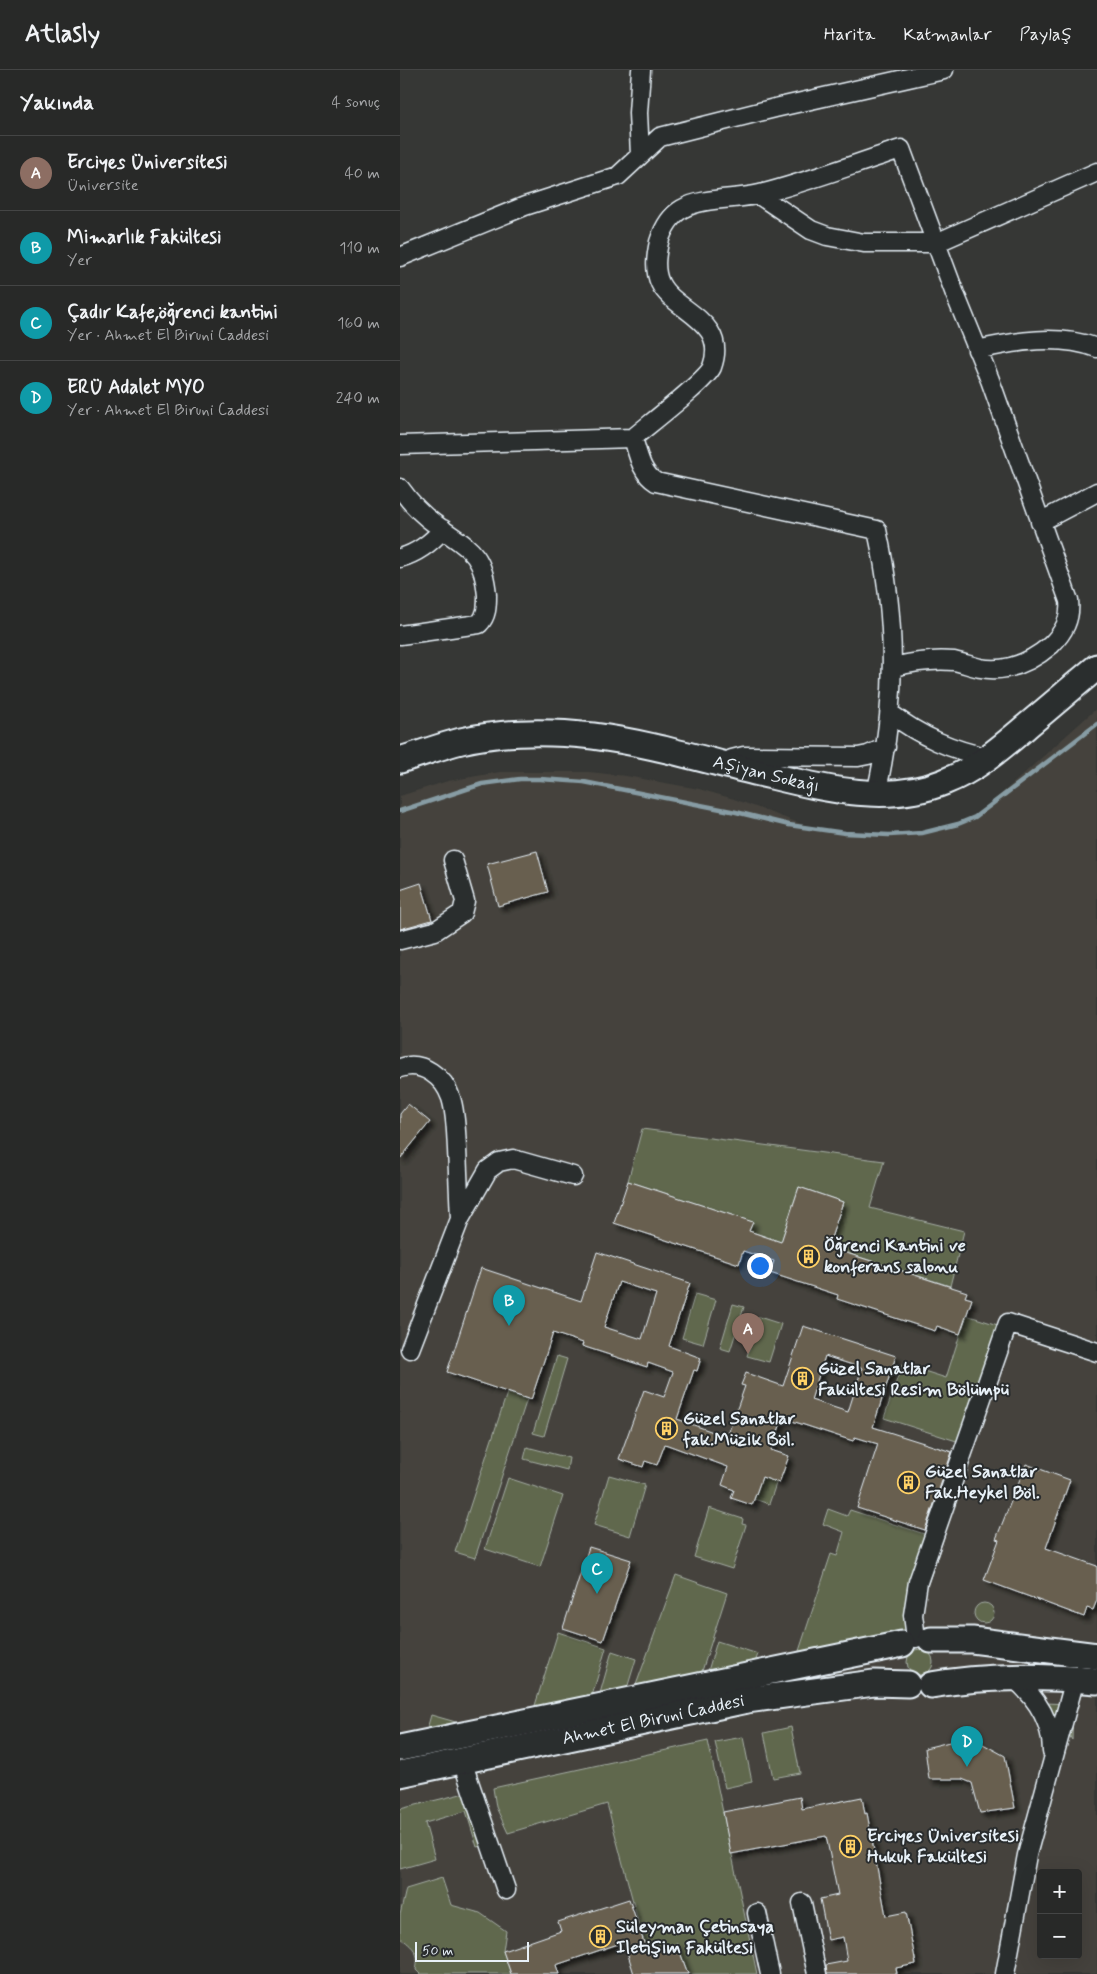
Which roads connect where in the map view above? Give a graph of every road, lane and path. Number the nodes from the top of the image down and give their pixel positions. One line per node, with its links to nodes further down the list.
1 (641, 70): 3 (street)
2 (944, 70): 3 (street)
3 (640, 155): 7 (street)
4 (1097, 172): 6 (street)
5 (759, 195): 6 (street); 6 (street); 10 (street)
6 (936, 243): 9 (street)
7 (400, 257)
8 (1097, 348): 9 (street)
9 (977, 350): 14 (street)
10 (633, 438): 11 (street); 18 (street)
11 (400, 445)
12 (400, 488): 15 (street)
13 (1097, 492): 14 (street)
14 (1040, 522): 18 (street)
15 (443, 529): 16 (street); 17 (street)
16 (400, 558)
17 (400, 634)
18 (893, 667): 20 (street)
19 (1097, 667): 22 (street, Aşiyan Sokağı)
20 (890, 713): 21 (street); 22 (street)
21 (886, 747): 24 (street); 25 (street)
22 (990, 758): 25 (street, Aşiyan Sokağı)
23 (400, 760): 24 (street, Aşiyan Sokağı)
24 (724, 764): 25 (street, Aşiyan Sokağı)
25 (876, 794)
26 (453, 860): 27 (street)
27 (400, 940)
28 (400, 1068): 30 (street)
29 (573, 1176): 30 (street)
30 (460, 1219): 31 (street)
31 (410, 1350)
32 (1097, 1352): 33 (street)
33 (916, 1641): 34 (street, Ahmet El Biruni Caddesi); 37 (street); 37 (street); 38 (street, Ahmet El Biruni Caddesi)
34 (1097, 1656)
35 (1011, 1676): 36 (street, Ahmet El Biruni Caddesi); 37 (street, Ahmet El Biruni Caddesi); 40 (street)
36 (1086, 1680): 40 (street)
37 (920, 1684): 39 (street, Ahmet El Biruni Caddesi)
38 (400, 1748)
39 (462, 1761): 41 (street, Ahmet El Biruni Caddesi); 42 (street)
40 (1050, 1771): 47 (street)
41 (400, 1774)
42 (506, 1890)
43 (802, 1903): 46 (street)
44 (757, 1912): 45 (street)
45 (770, 1974)
46 (817, 1974)
47 (1005, 1974)

